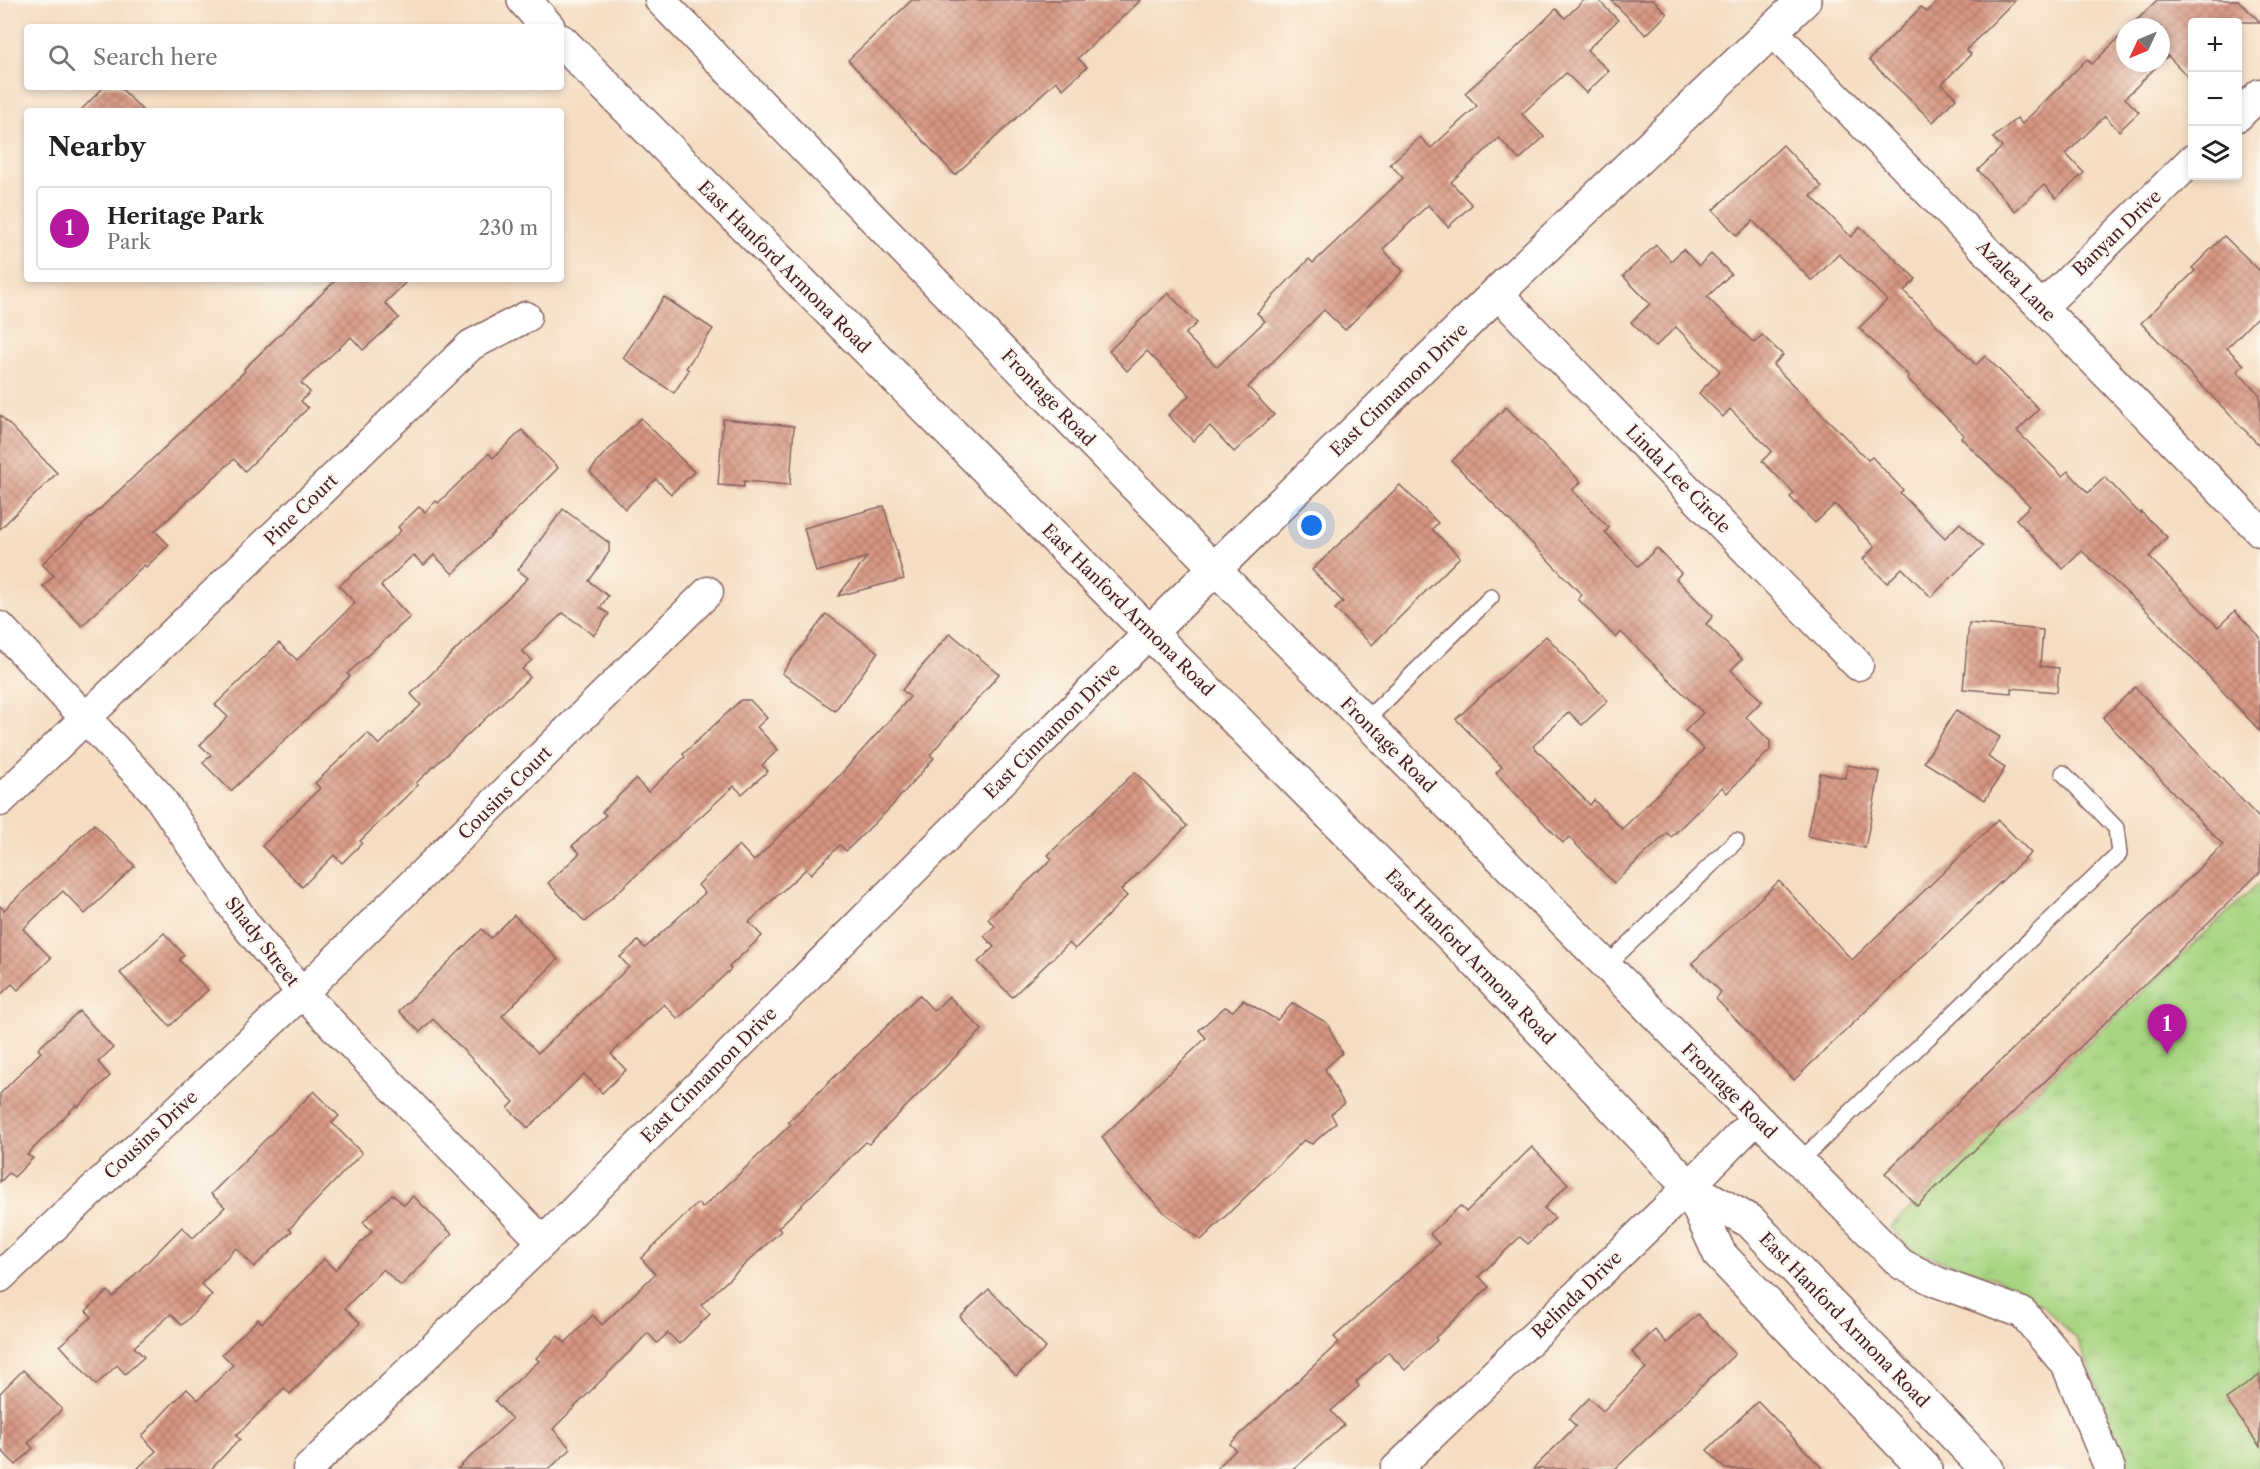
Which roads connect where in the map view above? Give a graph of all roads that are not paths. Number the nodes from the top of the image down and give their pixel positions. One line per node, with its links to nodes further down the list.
1 (524, 0): 4 (main road)
2 (660, 0): 14 (street, Frontage Road)
3 (1804, 0): 5 (main road, East Cinnamon Drive)
4 (545, 24)
5 (1772, 32): 10 (main road, East Cinnamon Drive); 11 (street, Azalea Lane)
6 (564, 44): 18 (main road, East Hanford Armona Road)
7 (2260, 94): 8 (street)
8 (2242, 112)
9 (2188, 165): 11 (street, Banyan Drive)
10 (1497, 294): 14 (main road, East Cinnamon Drive); 19 (street, Linda Lee Circle)
11 (2042, 307): 13 (street, Azalea Lane)
12 (526, 317): 20 (street, Pine Court)
13 (2260, 531)
14 (1215, 569): 18 (main road, East Cinnamon Drive); 21 (street, Frontage Road)
15 (708, 592): 26 (street, Cousins Court)
16 (1491, 597): 21 (lane)
17 (0, 627): 20 (street, Shady Street)
18 (1150, 632): 29 (main road, East Hanford Armona Road); 30 (street, East Cinnamon Drive)
19 (1858, 665)
20 (87, 718): 23 (street, Pine Court); 26 (street, Shady Street)
21 (1365, 721): 25 (street, Frontage Road)
22 (2063, 773): 28 (lane)
23 (0, 801)
24 (1736, 841): 25 (lane)
25 (1606, 966): 27 (street, Frontage Road)
26 (302, 993): 30 (street, Shady Street); 31 (street, Cousins Drive)
27 (1756, 1119): 28 (street, Frontage Road); 29 (street, Belinda Drive)
28 (1799, 1162): 36 (street, Frontage Road)
29 (1689, 1187): 33 (street, Belinda Drive); 34 (main road, East Hanford Armona Road); 35 (main road, East Hanford Armona Road)
30 (543, 1242): 32 (street, East Cinnamon Drive)
31 (0, 1277)
32 (308, 1469)
33 (1396, 1469)
34 (1925, 1469)
35 (1987, 1469)
36 (2110, 1469)

